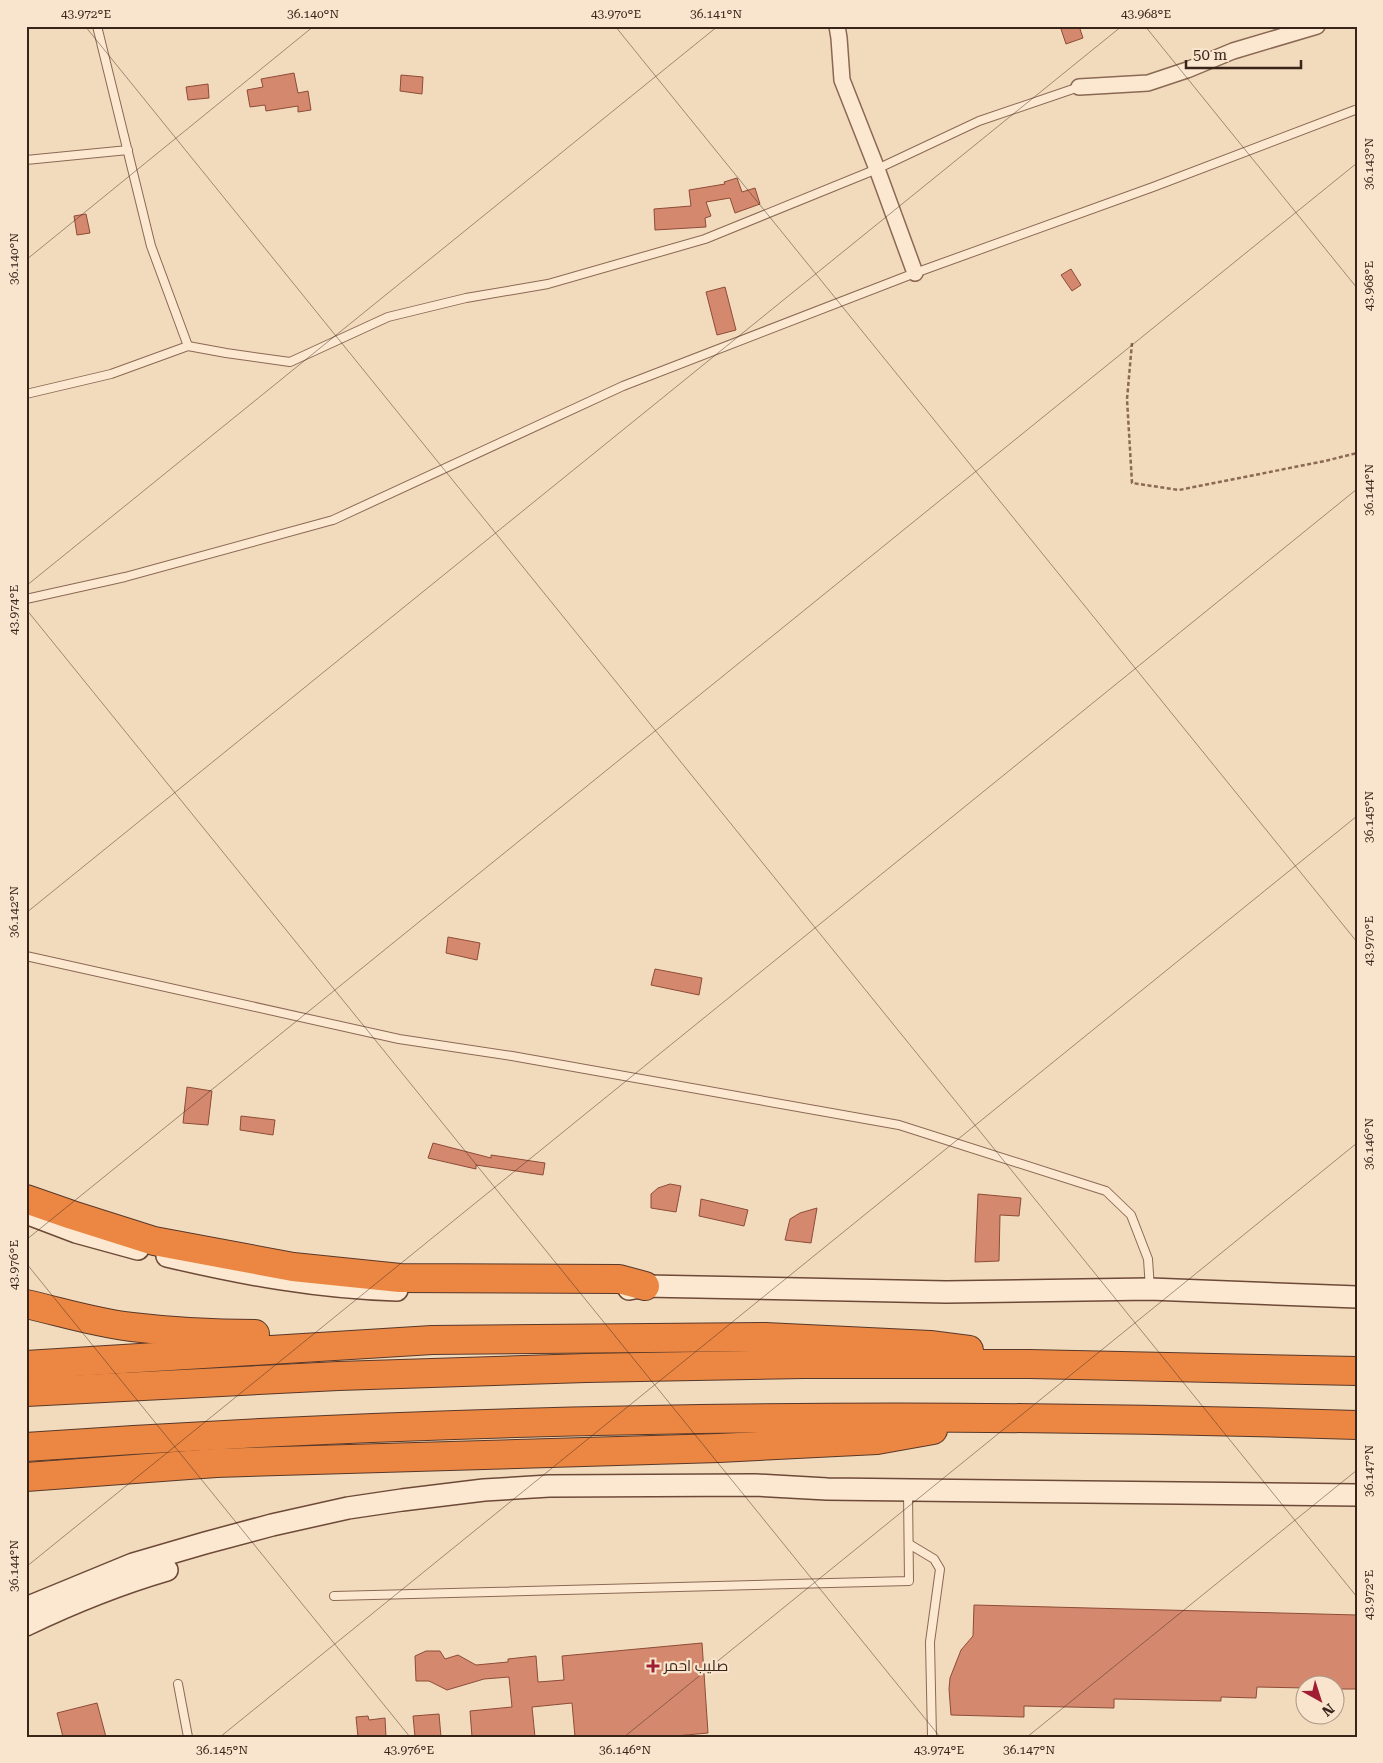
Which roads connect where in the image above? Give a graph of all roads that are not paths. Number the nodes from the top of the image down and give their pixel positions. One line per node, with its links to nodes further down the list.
1 (97, 26): 6 (lane)
2 (837, 26): 8 (street)
3 (1317, 26): 4 (street)
4 (1079, 86): 8 (lane)
5 (1355, 110): 9 (lane)
6 (128, 150): 7 (lane); 10 (lane)
7 (26, 160)
8 (877, 169): 9 (street); 10 (lane)
9 (915, 273): 12 (lane)
10 (188, 346): 11 (lane)
11 (26, 394)
12 (26, 599)
13 (26, 956): 17 (lane)
14 (26, 1199): 16 (highway)
15 (26, 1213): 16 (street)
16 (645, 1286): 17 (street)
17 (1150, 1289): 18 (street)
18 (1357, 1297)
19 (26, 1304): 20 (highway)
20 (432, 1340): 21 (highway); 22 (highway)
21 (1029, 1364): 23 (highway); 24 (highway)
22 (26, 1365)
23 (1357, 1371)
24 (26, 1392)
25 (973, 1418): 26 (highway); 27 (highway); 28 (highway)
26 (1357, 1425)
27 (26, 1447)
28 (26, 1477)
29 (827, 1489): 30 (street); 34 (street); 35 (street)
30 (908, 1490): 31 (street); 32 (lane)
31 (1357, 1495)
32 (909, 1544): 33 (lane); 38 (lane)
33 (334, 1596)
34 (26, 1608)
35 (26, 1625)
36 (178, 1684): 37 (lane)
37 (188, 1737)
38 (932, 1737)

